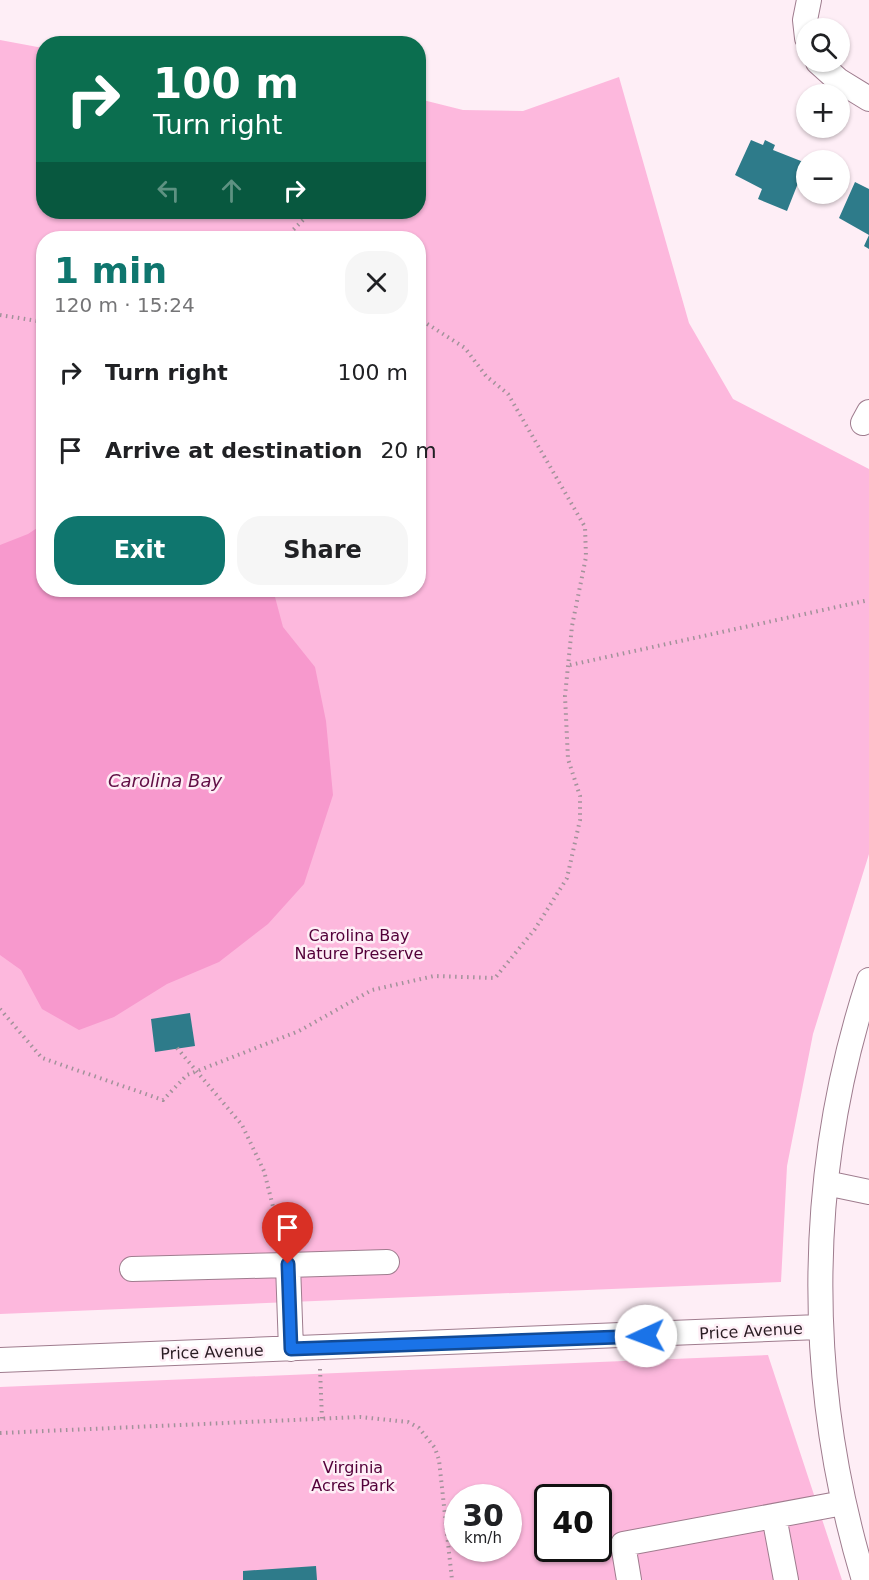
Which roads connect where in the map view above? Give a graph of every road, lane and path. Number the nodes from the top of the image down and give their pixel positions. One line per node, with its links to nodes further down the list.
1 (809, 0): 2 (street)
2 (805, 18)
3 (829, 72): 4 (street)
4 (869, 99)
5 (305, 219): 6 (path)
6 (292, 231)
7 (0, 315): 8 (path)
8 (36, 321)
9 (426, 323): 11 (path)
10 (869, 600): 11 (path)
11 (570, 665): 15 (path)
12 (869, 980): 16 (street)
13 (0, 1009): 15 (path)
14 (177, 1048): 15 (path)
15 (197, 1070): 19 (path)
16 (826, 1183): 17 (street); 21 (street)
17 (869, 1192)
18 (387, 1262): 19 (street)
19 (288, 1264): 20 (street); 22 (street)
20 (132, 1269)
21 (819, 1327): 22 (street, Price Avenue); 26 (street)
22 (291, 1349): 23 (street, Price Avenue); 24 (path)
23 (0, 1360)
24 (322, 1419): 25 (path); 29 (path)
25 (0, 1433)
26 (843, 1503): 27 (street); 28 (street)
27 (774, 1516): 30 (street); 31 (street)
28 (863, 1567)
29 (452, 1580)
30 (629, 1580)
31 (786, 1580)

